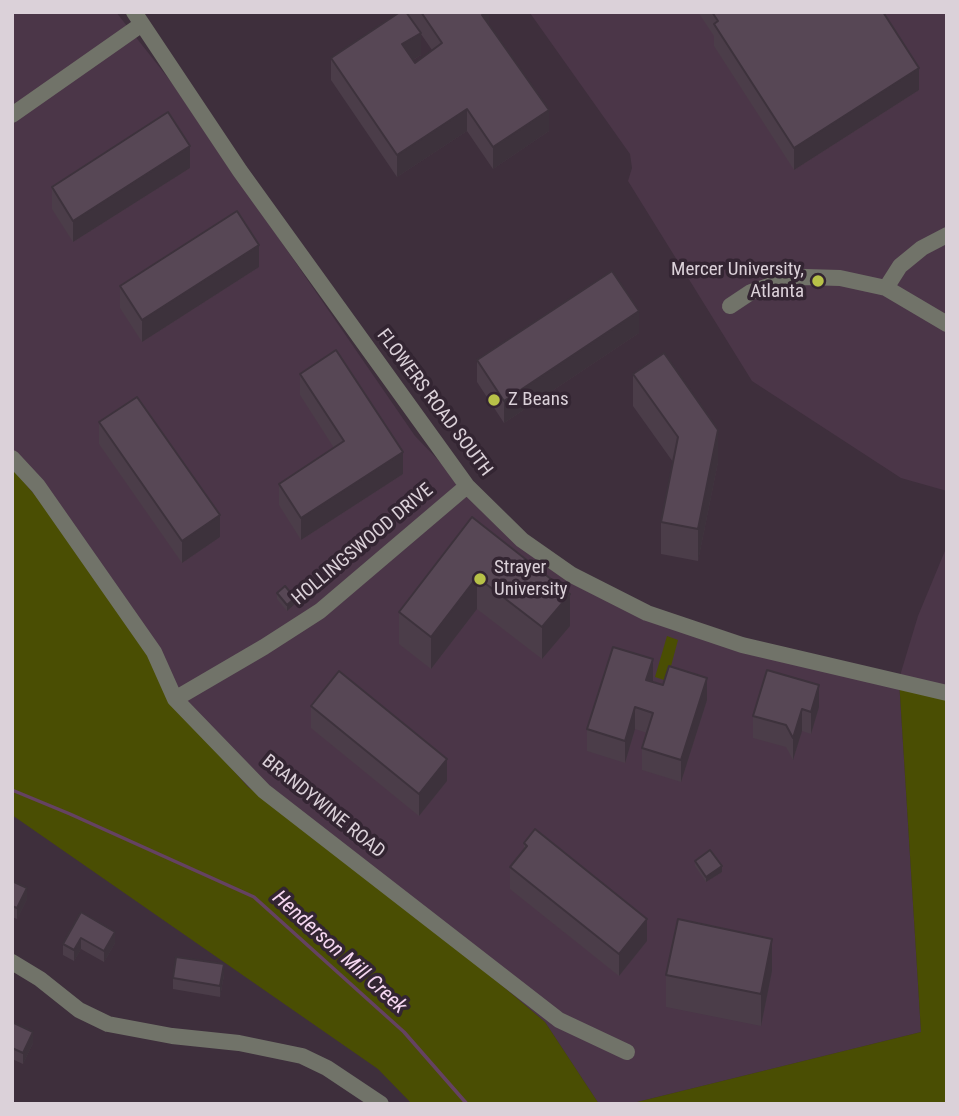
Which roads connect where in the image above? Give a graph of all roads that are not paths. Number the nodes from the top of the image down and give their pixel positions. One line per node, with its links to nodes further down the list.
1 (138, 18): 2 (street); 10 (street, FLOWERS ROAD SOUTH)
2 (12, 115)
3 (947, 234): 4 (street)
4 (886, 288): 5 (street); 7 (street)
5 (730, 306)
6 (947, 309): 7 (street)
7 (930, 315): 8 (street)
8 (947, 324)
9 (12, 458): 12 (street, BRANDYWINE ROAD)
10 (467, 486): 11 (street, FLOWERS ROAD SOUTH); 12 (street, HOLLINGSWOOD DRIVE)
11 (947, 693)
12 (175, 699): 14 (street, BRANDYWINE ROAD)
13 (12, 962): 15 (street)
14 (626, 1052)
15 (381, 1104)

